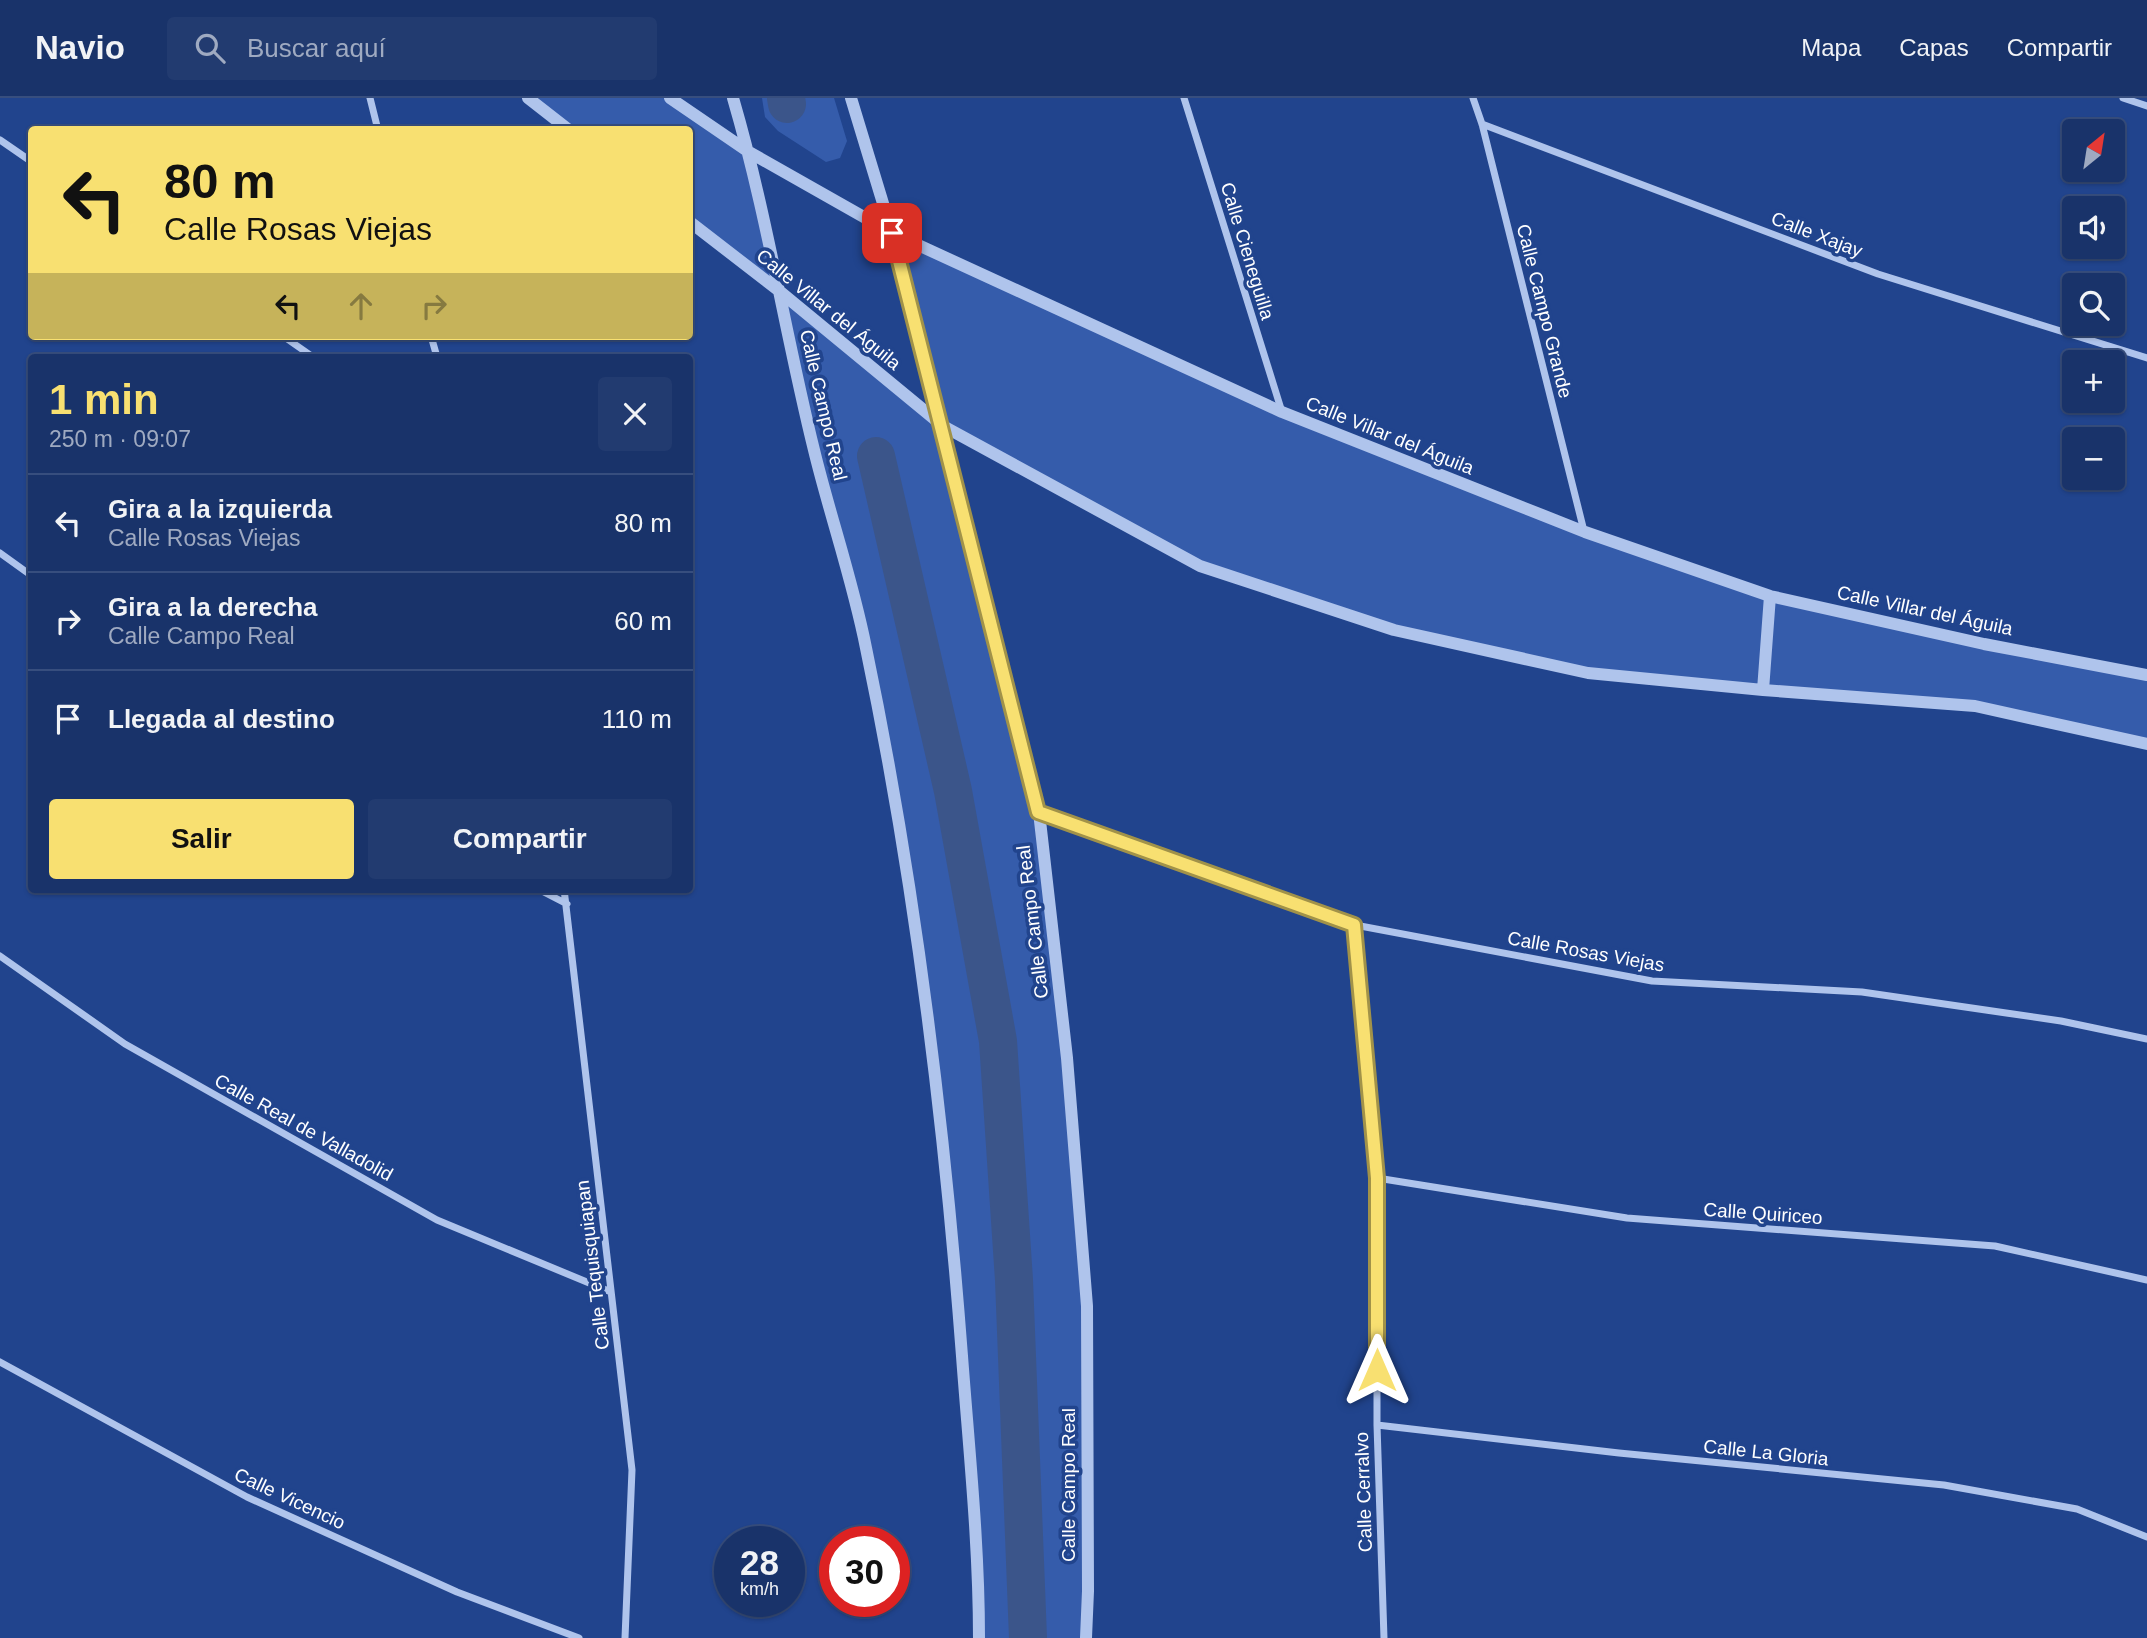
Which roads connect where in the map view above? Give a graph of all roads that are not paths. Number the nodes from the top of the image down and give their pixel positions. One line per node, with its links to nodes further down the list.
1 (370, 98): 11 (street)
2 (528, 98): 12 (street)
3 (670, 98): 14 (street, Calle Villar del Águila)
4 (733, 98): 14 (street, Calle Campo Real)
5 (851, 98): 17 (street, Calle Campo Real)
6 (1184, 98): 22 (street, Calle Cieneguilla)
7 (1473, 98): 10 (street, Calle Campo Grande)
8 (2123, 98): 9 (street)
9 (2147, 106)
10 (1482, 124): 21 (street, Calle Xajay); 24 (street, Calle Campo Grande)
11 (377, 126)
12 (564, 126)
13 (0, 140): 15 (street)
14 (749, 152): 17 (street, Calle Villar del Águila); 18 (street, Calle Campo Real)
15 (28, 159)
16 (693, 224): 18 (street, Calle Villar del Águila)
17 (892, 233): 22 (street, Calle Villar del Águila); 23 (street, Calle Campo Real)
18 (778, 290): 23 (street, Calle Villar del Águila); 46 (street, Calle Campo Real)
19 (289, 340): 20 (street)
20 (309, 354)
21 (2147, 358)
22 (1282, 412): 24 (street, Calle Villar del Águila)
23 (943, 426): 29 (street, Calle Villar del Águila); 31 (street, Calle Campo Real)
24 (1585, 532): 27 (street, Calle Villar del Águila)
25 (0, 553): 26 (street)
26 (28, 573)
27 (1770, 596): 28 (street, Calle Villar del Águila); 29 (street)
28 (2147, 674)
29 (1763, 690): 30 (street, Calle Villar del Águila)
30 (2147, 744)
31 (1038, 812): 35 (street, Calle Rosas Viejas); 47 (street, Calle Campo Real)
32 (546, 893): 34 (street)
33 (565, 893): 34 (street, Calle Tequisquiapan)
34 (567, 904): 40 (street, Calle Tequisquiapan)
35 (1354, 925): 37 (street, Calle Rosas Viejas); 38 (street, Calle Cerralvo)
36 (0, 956): 40 (street, Calle Real de Valladolid)
37 (2147, 1039)
38 (1377, 1178): 39 (street, Calle Quiriceo); 42 (street, Calle Cerralvo)
39 (2147, 1280)
40 (611, 1292): 45 (street, Calle Tequisquiapan)
41 (0, 1362): 44 (street, Calle Vicencio)
42 (1377, 1425): 43 (street, Calle La Gloria); 48 (street, Calle Cerralvo)
43 (2147, 1537)
44 (579, 1638)
45 (625, 1638)
46 (979, 1638)
47 (1086, 1638)
48 (1384, 1638)

